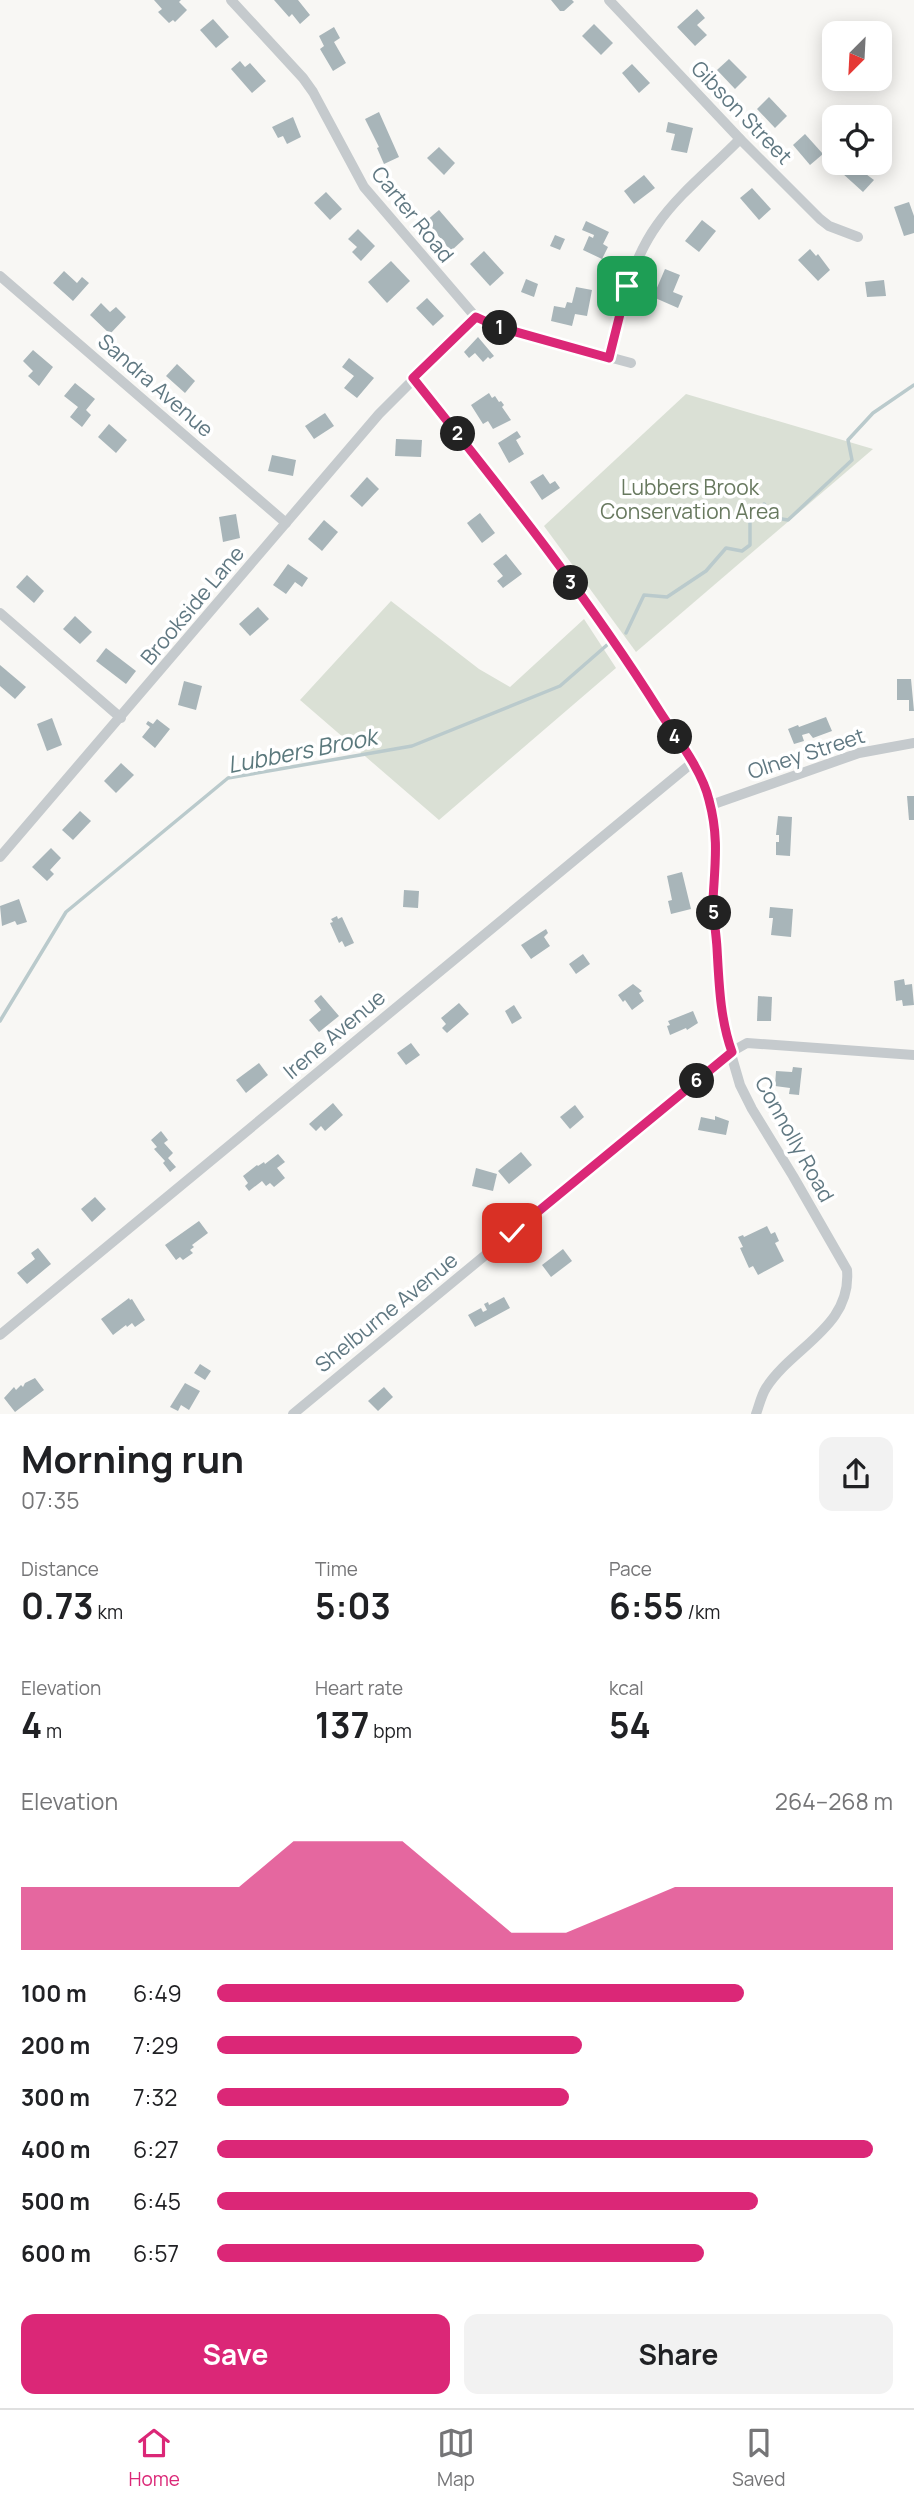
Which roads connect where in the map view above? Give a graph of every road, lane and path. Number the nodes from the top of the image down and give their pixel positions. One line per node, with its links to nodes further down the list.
1 (231, 0): 6 (street, Carter Road)
2 (609, 0): 3 (street, Gibson Street)
3 (740, 139): 4 (street, Gibson Street); 7 (street)
4 (858, 237)
5 (0, 276): 10 (street, Sandra Avenue)
6 (476, 317): 7 (street, Carter Road); 9 (street, Brookside Lane)
7 (609, 358): 8 (street, Carter Road)
8 (632, 363)
9 (413, 378): 10 (street, Brookside Lane); 14 (street, Connolly Road)
10 (286, 523): 12 (street, Brookside Lane)
11 (0, 613): 12 (street)
12 (121, 718): 16 (street, Brookside Lane)
13 (914, 743): 15 (street, Olney Street)
14 (692, 763): 15 (street, Connolly Road); 19 (street, Irene Avenue)
15 (711, 805): 17 (street, Connolly Road)
16 (0, 857)
17 (732, 1052): 18 (street); 20 (street, Shelburne Avenue); 21 (street, Connolly Road)
18 (914, 1055)
19 (0, 1335)
20 (293, 1414)
21 (756, 1414)

